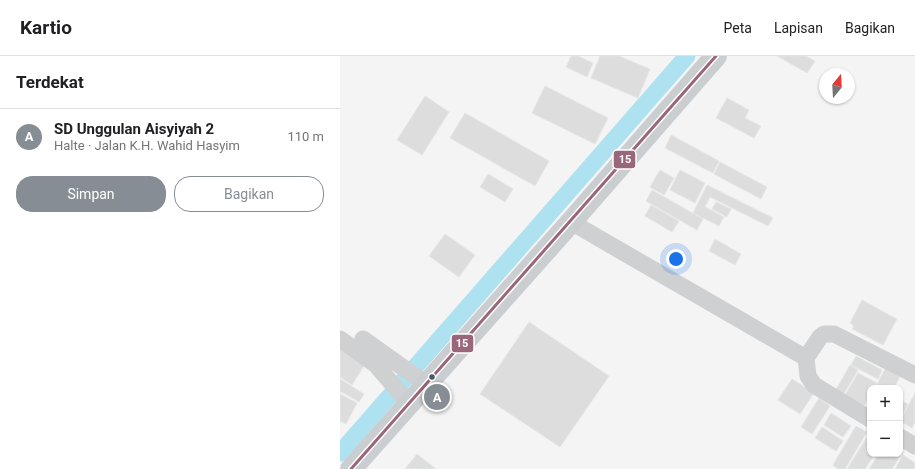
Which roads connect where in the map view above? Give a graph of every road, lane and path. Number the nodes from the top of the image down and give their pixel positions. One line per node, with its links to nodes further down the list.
1 (716, 56): 2 (main road)
2 (571, 222): 5 (street); 7 (main road)
3 (363, 339): 7 (street)
4 (340, 340): 8 (street)
5 (806, 358): 6 (street); 9 (street)
6 (915, 375)
7 (420, 379): 8 (main road)
8 (403, 396): 12 (main road)
9 (867, 417)
10 (903, 439): 11 (street)
11 (915, 446)
12 (351, 469)

